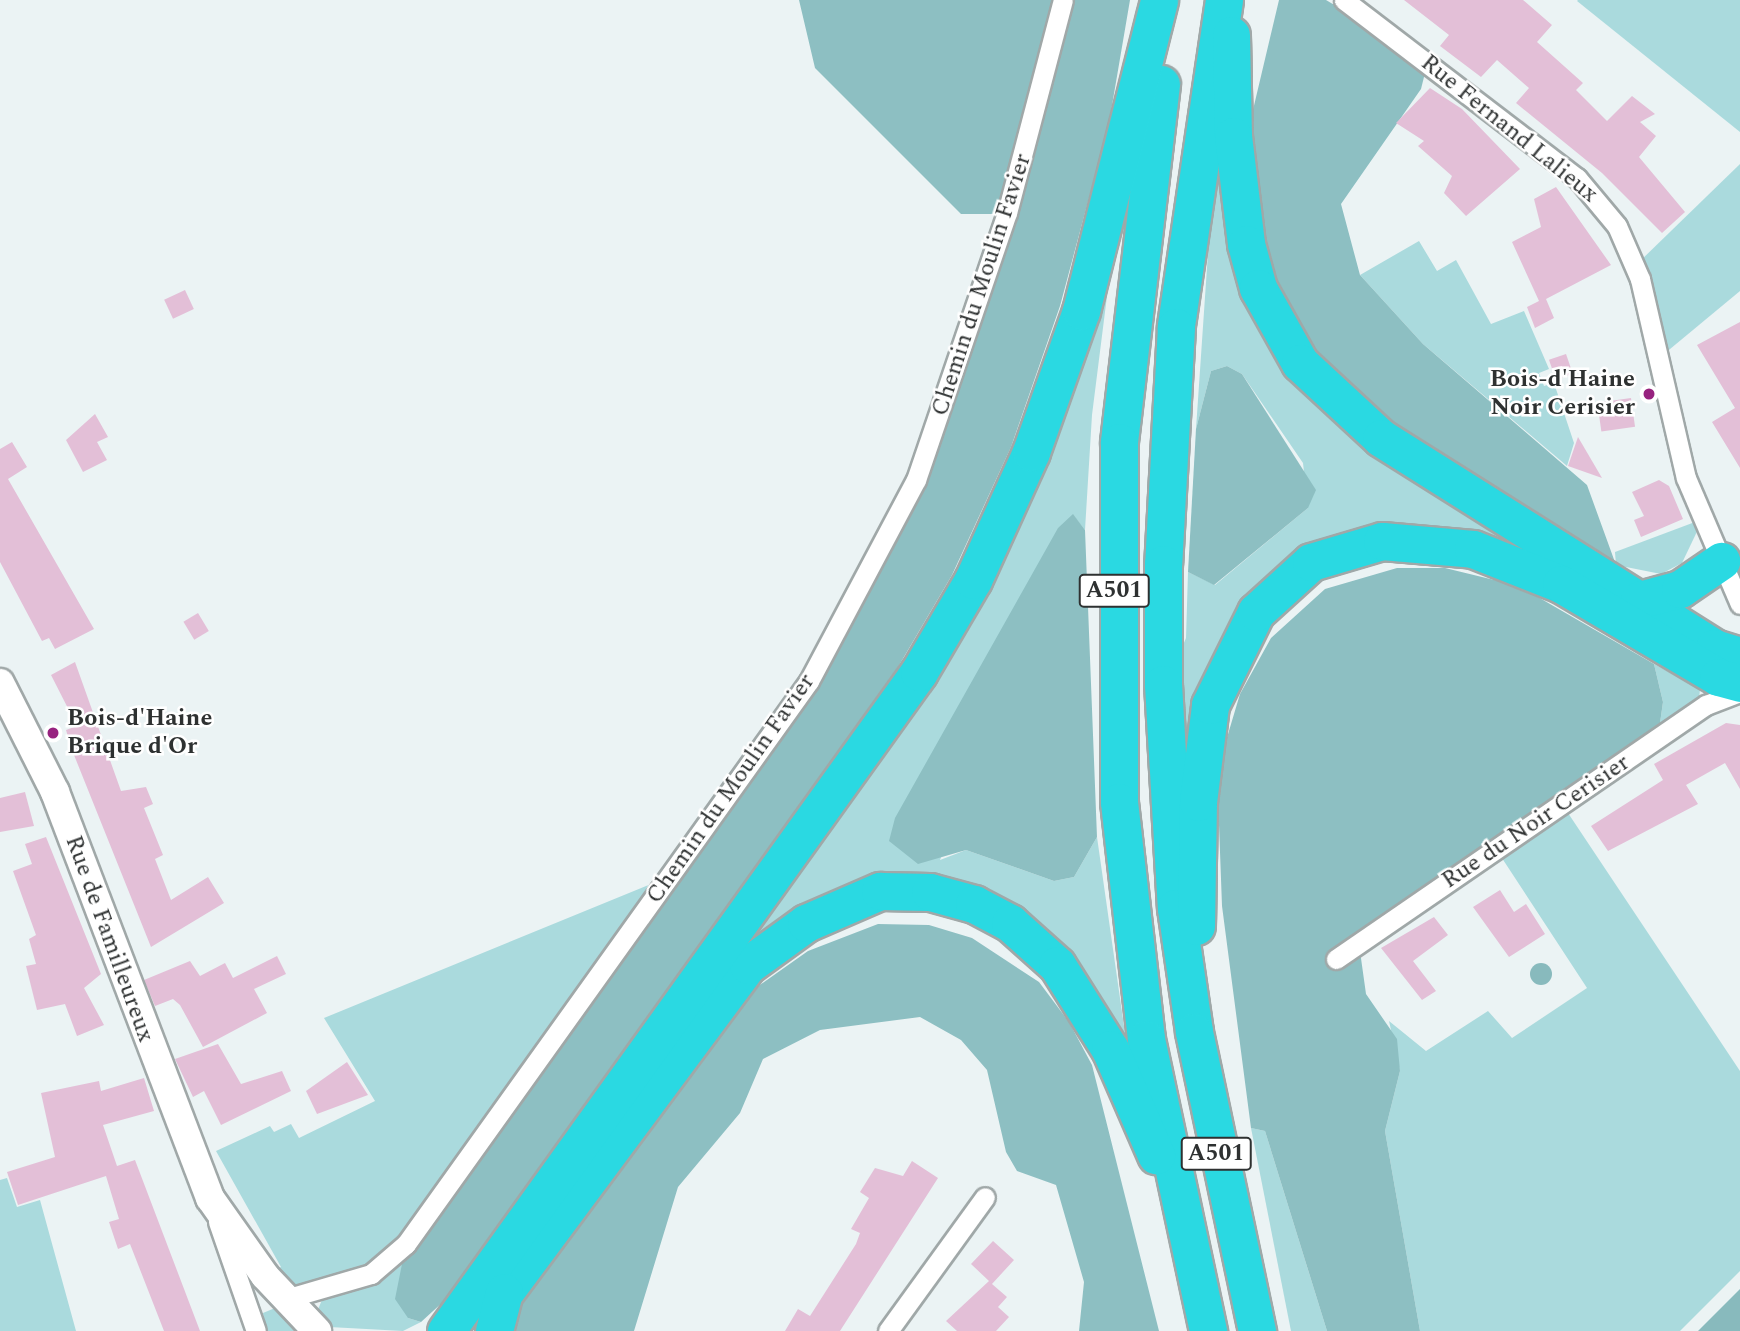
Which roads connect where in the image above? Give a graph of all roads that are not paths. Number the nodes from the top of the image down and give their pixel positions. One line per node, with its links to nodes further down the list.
1 (1063, 0): 19 (street, Chemin du Moulin Favier)
2 (1159, 0): 20 (highway)
3 (1175, 0): 15 (highway, A501)
4 (1225, 0): 7 (highway); 14 (highway, A501)
5 (1344, 0): 6 (street, Rue Fernand Lalieux)
6 (1721, 561): 7 (highway); 8 (street, Rue Fernand Lalieux)
7 (1639, 600): 9 (highway)
8 (1740, 604)
9 (1740, 656)
10 (0, 683): 16 (street, Rue de Familleureux)
11 (1740, 683): 14 (highway)
12 (1740, 692): 13 (street, Rue du Noir Cerisier)
13 (1336, 960)
14 (1186, 976): 27 (highway, A501)
15 (1173, 1182): 18 (highway); 26 (highway, A501)
16 (210, 1198): 19 (street, Rue de Familleureux); 21 (street, Rue de Familleureux)
17 (985, 1198): 25 (street)
18 (504, 1292): 20 (highway); 24 (highway)
19 (285, 1299): 22 (street, Rue de Familleureux)
20 (462, 1323): 23 (highway)
21 (256, 1331)
22 (317, 1331)
23 (434, 1331)
24 (495, 1331)
25 (888, 1331)
26 (1208, 1331)
27 (1257, 1331)

